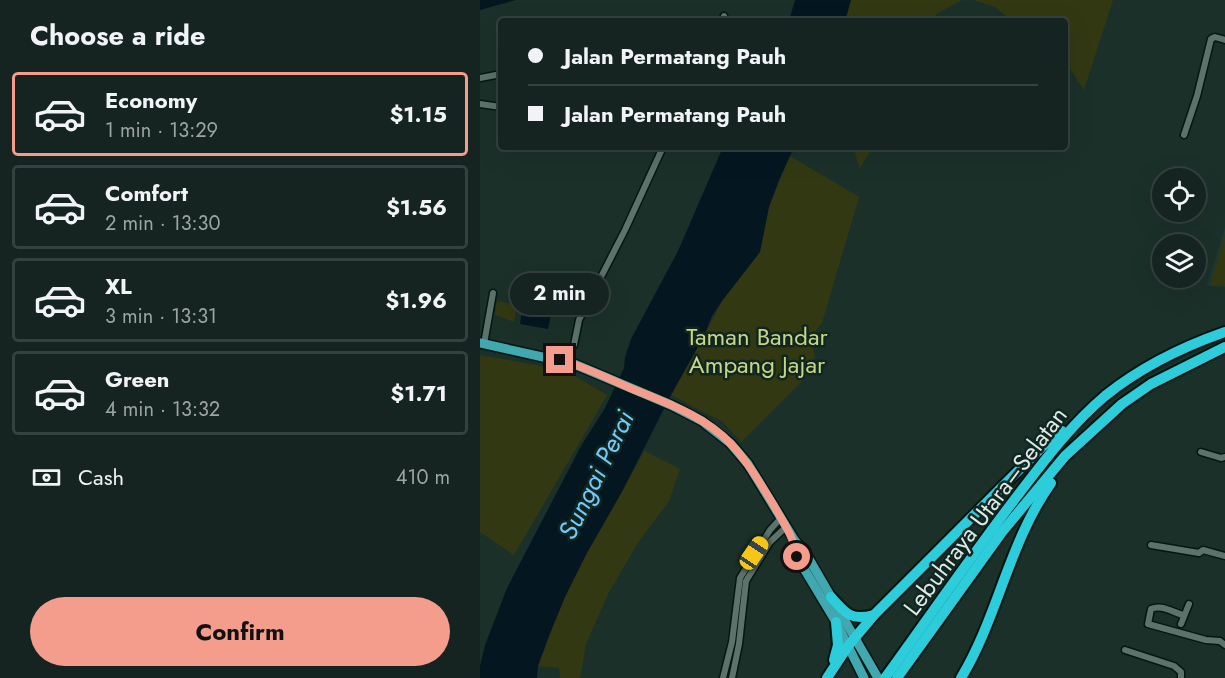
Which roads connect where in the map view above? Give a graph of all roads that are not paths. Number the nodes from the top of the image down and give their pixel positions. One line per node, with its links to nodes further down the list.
1 (1225, 40): 6 (street)
2 (498, 75): 3 (street)
3 (480, 78)
4 (480, 104): 5 (street)
5 (498, 107)
6 (1184, 135)
7 (662, 150): 11 (street)
8 (493, 293): 10 (street)
9 (1225, 332): 13 (highway, Lebuhraya Utara–Selatan)
10 (482, 344): 17 (main road)
11 (574, 345)
12 (1225, 347): 14 (highway, Lebuhraya Utara–Selatan)
13 (1087, 412): 18 (highway, Lebuhraya Utara–Selatan); 24 (highway)
14 (1096, 426): 18 (highway, Lebuhraya Utara–Selatan); 41 (highway)
15 (1201, 452): 16 (street)
16 (1225, 458)
17 (784, 522): 19 (main road); 29 (street)
18 (998, 529): 39 (highway, Lebuhraya Utara–Selatan); 40 (highway, Lebuhraya Utara–Selatan)
19 (795, 541): 22 (main road); 26 (main road)
20 (1151, 544): 21 (street)
21 (1225, 556)
22 (831, 597): 24 (highway); 28 (main road)
23 (1189, 604): 25 (street)
24 (874, 615): 28 (highway)
25 (1183, 615): 27 (street); 30 (street)
26 (836, 622): 31 (main road); 33 (highway)
27 (1180, 624)
28 (855, 636): 31 (highway); 38 (main road)
29 (736, 643): 35 (street); 36 (street)
30 (1225, 645)
31 (848, 646): 33 (highway); 37 (main road)
32 (1125, 650): 34 (street)
33 (829, 675)
34 (1182, 677)
35 (723, 678)
36 (732, 678)
37 (864, 678)
38 (878, 678)
39 (885, 678)
40 (897, 678)
41 (961, 678)

